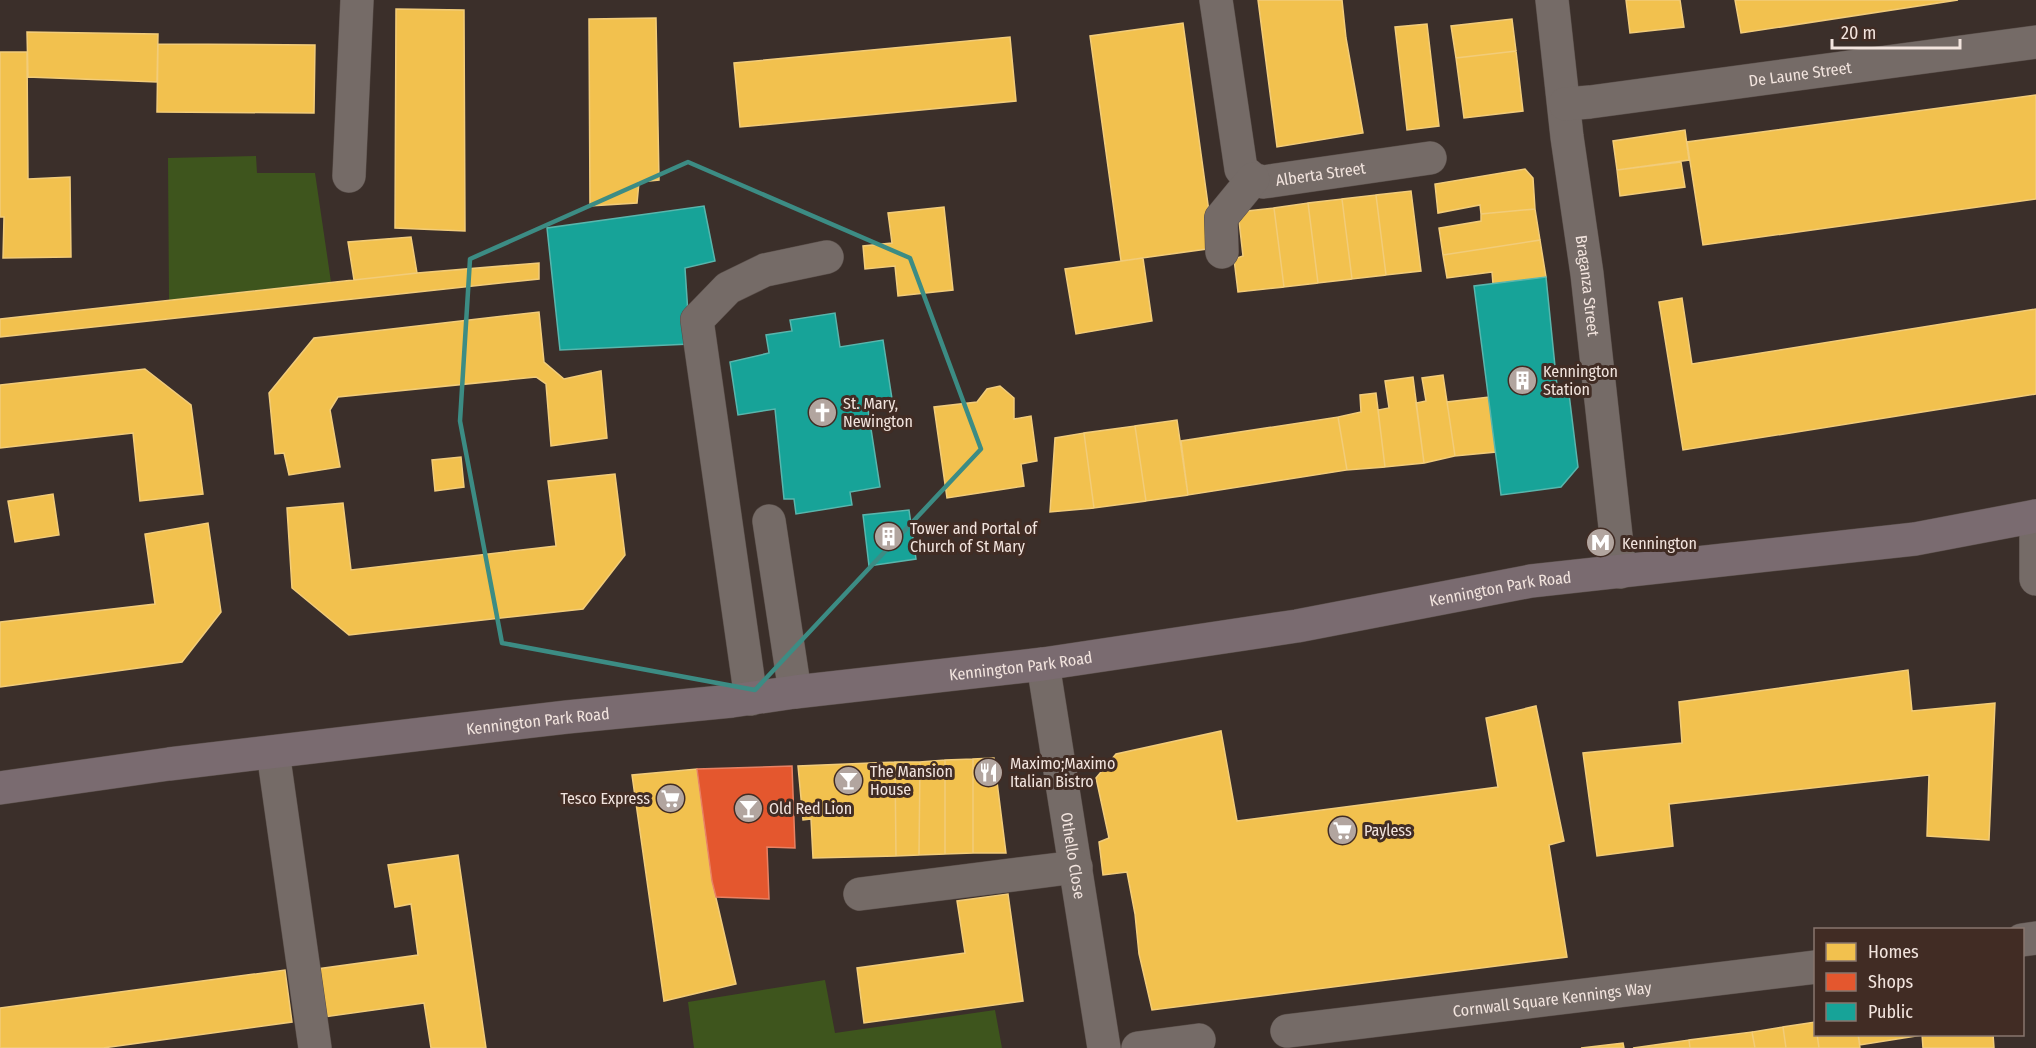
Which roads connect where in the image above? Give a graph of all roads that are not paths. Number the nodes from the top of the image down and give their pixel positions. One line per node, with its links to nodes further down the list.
1 (357, 0): 7 (street)
2 (1216, 0): 8 (street, Alberta Street)
3 (1552, 0): 5 (street, Braganza Street)
4 (2036, 42): 5 (street, De Laune Street)
5 (1565, 104): 13 (street, Braganza Street)
6 (1430, 158): 8 (street, Alberta Street)
7 (349, 176)
8 (1253, 179): 9 (street)
9 (1222, 252)
10 (827, 257): 17 (street)
11 (2036, 516): 13 (highway, Kennington Park Road); 14 (street)
12 (769, 521): 16 (street)
13 (1620, 572): 15 (highway, Kennington Park Road)
14 (2036, 579)
15 (1043, 664): 16 (highway, Kennington Park Road); 20 (street, Othello Close)
16 (795, 692): 17 (highway, Kennington Park Road)
17 (751, 699): 18 (highway, Kennington Park Road)
18 (273, 752): 19 (highway, Kennington Park Road); 25 (street)
19 (0, 788)
20 (1076, 867): 21 (street); 26 (street, Othello Close)
21 (860, 894)
22 (1814, 967): 23 (street, Cornwall Square Kennings Way)
23 (1287, 1031)
24 (1199, 1040): 27 (street)
25 (315, 1048)
26 (1104, 1048)
27 (1138, 1048)

